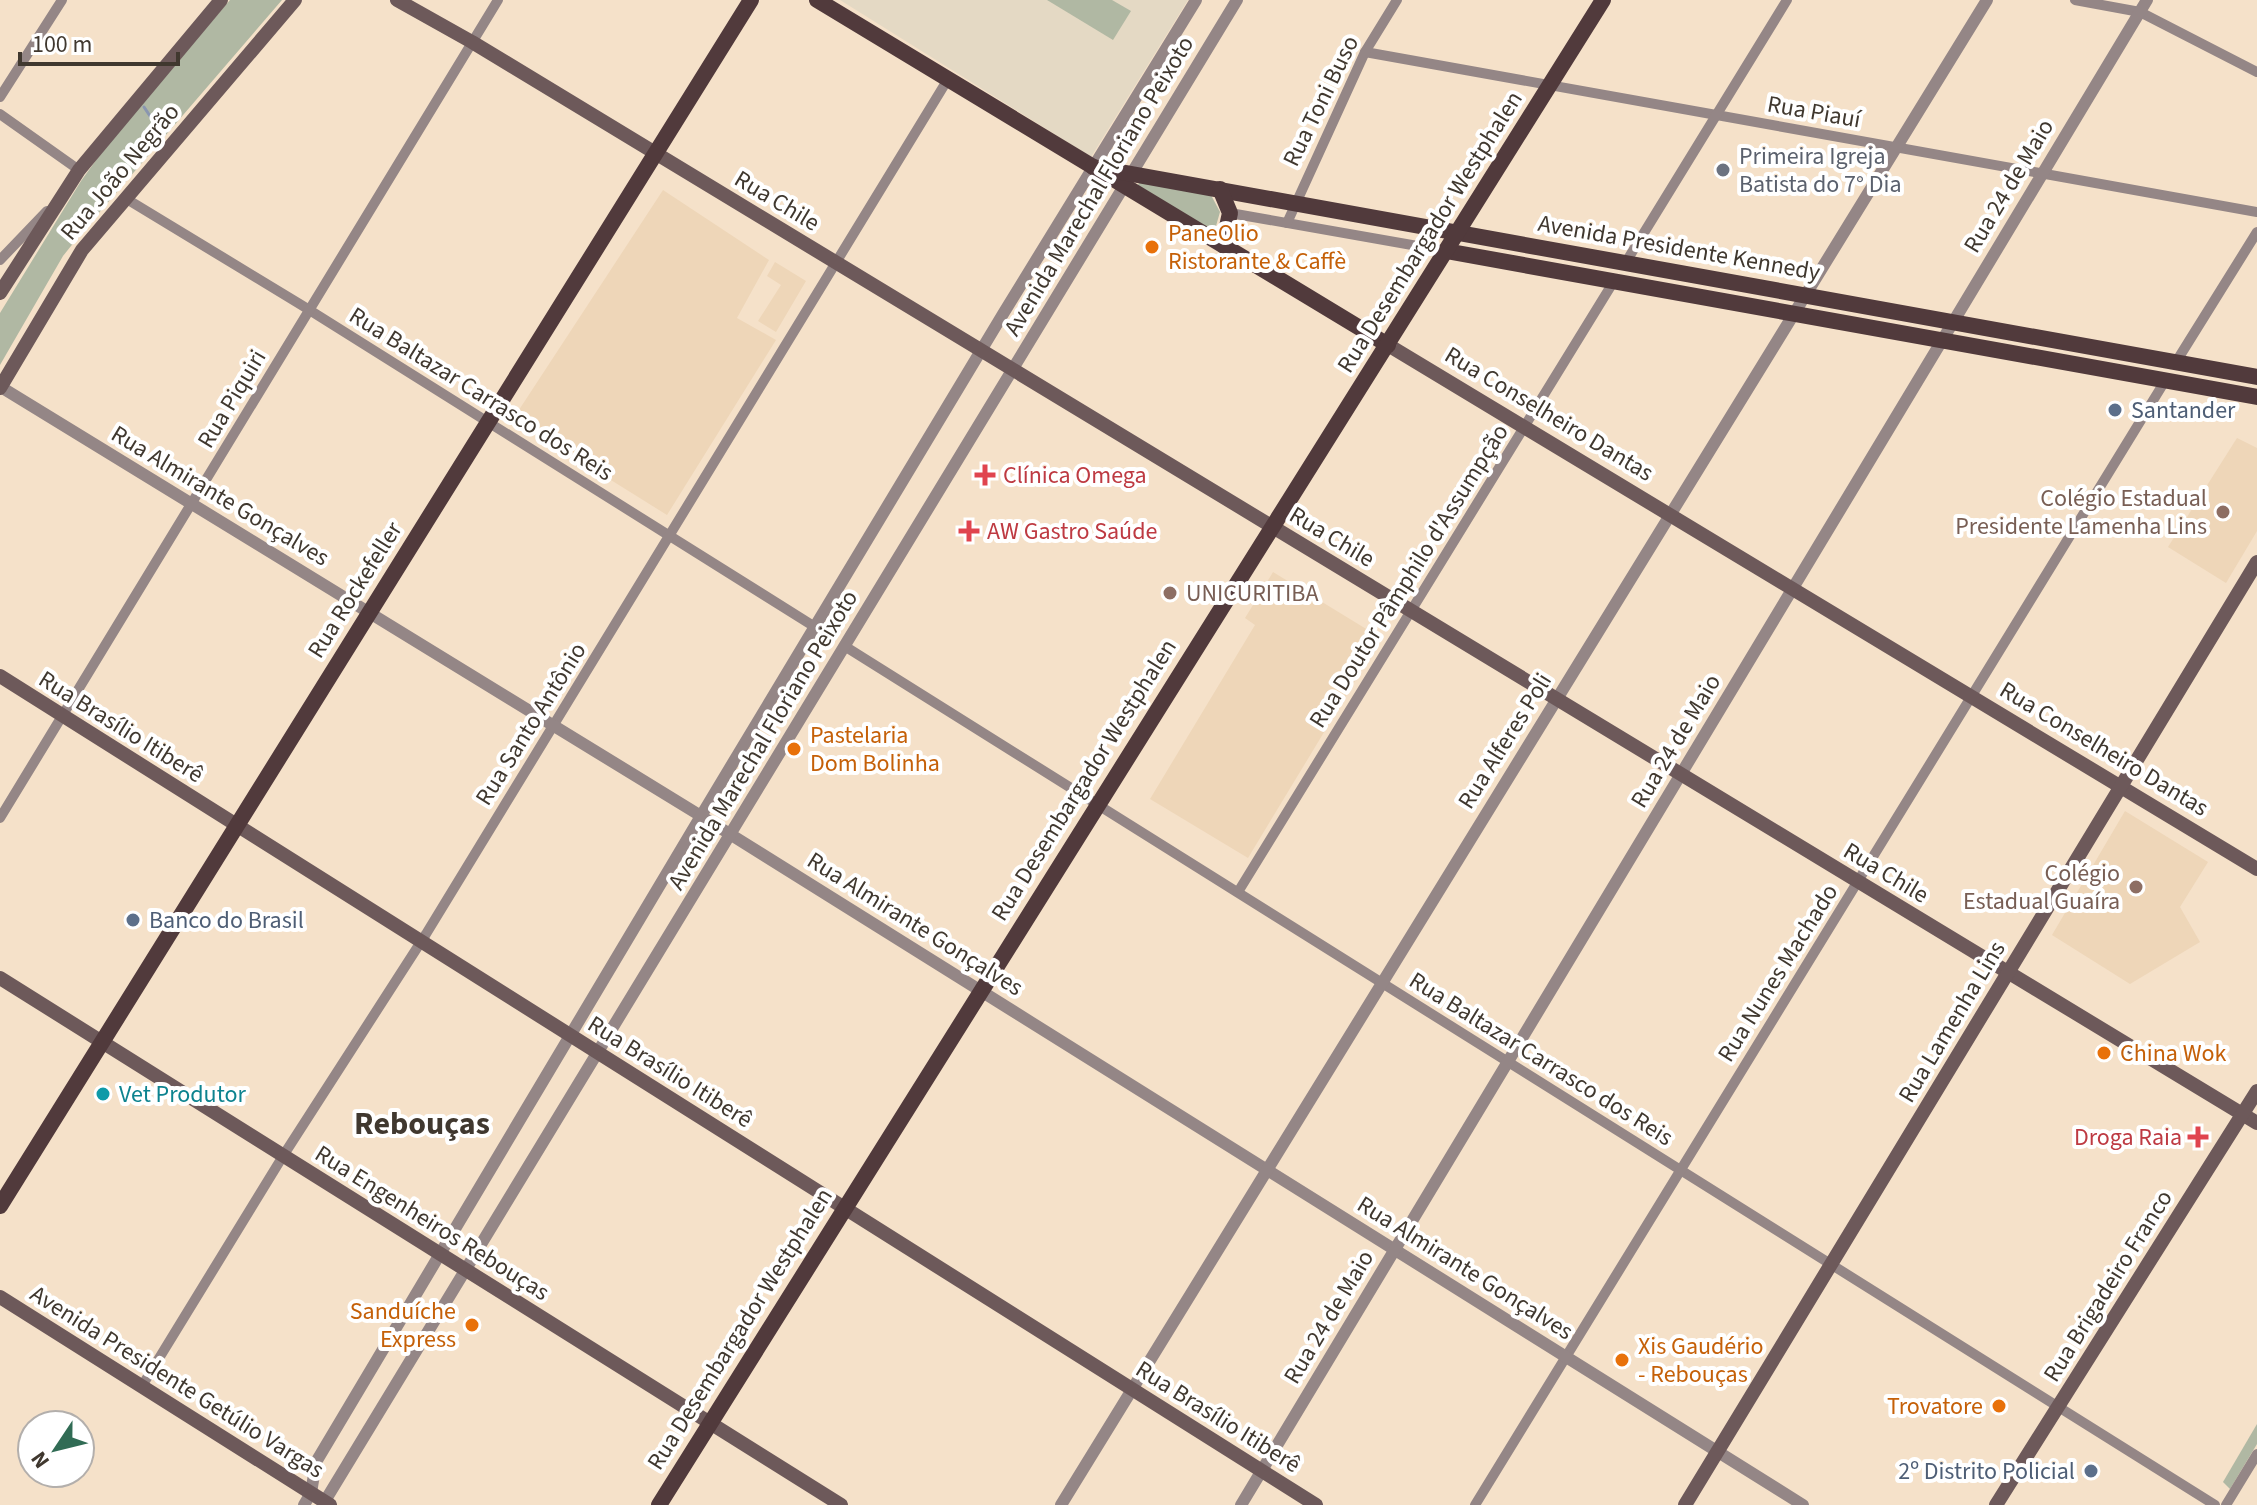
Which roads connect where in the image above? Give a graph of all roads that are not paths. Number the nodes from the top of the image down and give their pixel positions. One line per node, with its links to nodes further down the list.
1 (62, 0): 22 (street)
2 (221, 0): 28 (main road)
3 (295, 0): 33 (main road, Rua João Negrão)
4 (397, 0): 17 (main road, Rua Chile)
5 (498, 0): 17 (street, Rua Piquiri)
6 (751, 0): 26 (main road, Rua Rockefeller)
7 (817, 0): 20 (main road, Rua Conselheiro Dantas)
8 (1196, 0): 27 (street, Avenida Marechal Floriano Peixoto)
9 (1237, 0): 30 (street, Avenida Marechal Floriano Peixoto)
10 (1397, 0): 18 (street, Rua Toni Buso)
11 (1603, 0): 21 (main road, Rua Desembargador Westphalen)
12 (1787, 0): 24 (street)
13 (1987, 0): 25 (street, Rua Alferes Poli)
14 (2075, 0): 16 (street)
15 (2147, 0): 16 (street, Rua 24 de Maio)
16 (2140, 12): 19 (street); 29 (street, Rua 24 de Maio)
17 (472, 42): 26 (main road, Rua Chile); 52 (street, Rua Piquiri)
18 (1365, 52): 21 (street, Rua Piauí); 34 (street, Rua Toni Buso)
19 (2257, 72)
20 (948, 79): 27 (main road, Rua Conselheiro Dantas); 45 (street, Rua Santo Antônio)
21 (1550, 85): 24 (street, Rua Piauí); 39 (main road, Rua Desembargador Westphalen)
22 (0, 97)
23 (0, 114): 28 (street)
24 (1717, 114): 25 (street, Rua Piauí); 44 (street)
25 (1896, 147): 29 (street, Rua Piauí); 50 (street, Rua Alferes Poli)
26 (655, 153): 45 (main road, Rua Chile); 66 (main road, Rua Rockefeller)
27 (1093, 167): 30 (main road, Rua Conselheiro Dantas); 58 (street, Avenida Marechal Floriano Peixoto)
28 (79, 170): 32 (main road)
29 (2042, 174): 35 (street, Rua Piauí); 54 (street, Rua 24 de Maio)
30 (1129, 180): 31 (main road, Avenida Presidente Kennedy); 40 (main road, Rua Conselheiro Dantas); 61 (street, Avenida Marechal Floriano Peixoto)
31 (1220, 189): 34 (main road, Avenida Presidente Kennedy); 36 (main road)
32 (60, 198): 43 (street); 49 (main road)
33 (125, 198): 52 (street, Rua Baltazar Carrasco dos Reis); 64 (main road, Rua João Negrão)
34 (1294, 203): 37 (street, Rua Toni Buso); 39 (main road, Avenida Presidente Kennedy)
35 (2257, 212)
36 (1230, 213): 37 (street, Avenida Presidente Kennedy); 40 (main road)
37 (1287, 223): 41 (street, Avenida Presidente Kennedy)
38 (2257, 232): 60 (street)
39 (1458, 233): 41 (main road, Rua Desembargador Westphalen); 42 (main road, Avenida Presidente Kennedy)
40 (1223, 245): 57 (main road, Rua Conselheiro Dantas)
41 (1446, 251): 46 (main road, Avenida Presidente Kennedy); 57 (main road, Rua Desembargador Westphalen)
42 (1565, 252): 44 (main road, Avenida Presidente Kennedy); 46 (main road)
43 (0, 260)
44 (1626, 262): 47 (main road, Avenida Presidente Kennedy)
45 (838, 264): 58 (main road, Rua Chile); 71 (street, Rua Santo Antônio)
46 (1561, 272): 48 (main road, Avenida Presidente Kennedy)
47 (1723, 280): 50 (main road, Avenida Presidente Kennedy); 51 (main road)
48 (1614, 281): 51 (main road, Avenida Presidente Kennedy); 67 (street, Rua Doutor Pâmphilo d'Assumpção)
49 (0, 293)
50 (1806, 295): 53 (street, Rua Alferes Poli); 54 (main road, Avenida Presidente Kennedy)
51 (1718, 300): 53 (main road, Avenida Presidente Kennedy)
52 (309, 310): 66 (street, Rua Baltazar Carrasco dos Reis); 68 (street, Rua Piquiri)
53 (1794, 314): 56 (main road, Avenida Presidente Kennedy); 69 (street, Rua Alferes Poli)
54 (1953, 322): 55 (main road, Avenida Presidente Kennedy); 56 (street, Rua 24 de Maio)
55 (2028, 336): 59 (main road); 60 (main road, Avenida Presidente Kennedy)
56 (1942, 341): 59 (main road, Avenida Presidente Kennedy); 73 (street, Rua 24 de Maio)
57 (1388, 345): 67 (main road, Rua Conselheiro Dantas); 70 (main road, Rua Desembargador Westphalen)
58 (981, 350): 61 (main road, Rua Chile); 76 (street, Avenida Marechal Floriano Peixoto)
59 (2013, 354): 63 (main road, Avenida Presidente Kennedy)
60 (2176, 362): 62 (main road, Avenida Presidente Kennedy)
61 (1013, 370): 70 (main road, Rua Chile); 77 (street, Avenida Marechal Floriano Peixoto)
62 (2257, 377)
63 (2165, 381): 65 (main road, Avenida Presidente Kennedy); 79 (street, Rua Nunes Machado)
64 (0, 388): 68 (street, Rua Almirante Gonçalves)
65 (2257, 397)
66 (488, 422): 71 (street, Rua Baltazar Carrasco dos Reis); 75 (main road, Rua Rockefeller)
67 (1524, 427): 69 (main road, Rua Conselheiro Dantas); 74 (street, Rua Doutor Pâmphilo d'Assumpção)
68 (191, 504): 75 (street, Rua Almirante Gonçalves); 81 (street, Rua Piquiri)
69 (1670, 515): 73 (main road, Rua Conselheiro Dantas); 80 (street, Rua Alferes Poli)
70 (1271, 526): 74 (main road, Rua Chile); 85 (main road, Rua Desembargador Westphalen)
71 (671, 537): 76 (street, Rua Baltazar Carrasco dos Reis); 82 (street, Rua Santo Antônio)
72 (2257, 562): 84 (main road, Rua Lamenha Lins)
73 (1793, 589): 79 (main road, Rua Conselheiro Dantas); 83 (street, Rua 24 de Maio)
74 (1411, 611): 80 (main road, Rua Chile); 92 (street, Rua Doutor Pâmphilo d'Assumpção)
75 (369, 613): 82 (street, Rua Almirante Gonçalves); 88 (main road, Rua Rockefeller)
76 (815, 627): 86 (street, Avenida Marechal Floriano Peixoto)
77 (846, 647): 85 (street, Rua Baltazar Carrasco dos Reis); 89 (street, Avenida Marechal Floriano Peixoto)
78 (0, 676): 81 (main road, Rua Brasílio Itiberê)
79 (1971, 697): 84 (main road, Rua Conselheiro Dantas); 91 (street, Rua Nunes Machado)
80 (1557, 699): 83 (main road, Rua Chile); 96 (street, Rua Alferes Poli)
81 (62, 716): 87 (street, Rua Piquiri); 88 (main road, Rua Brasílio Itiberê)
82 (553, 725): 86 (street, Rua Almirante Gonçalves); 93 (street, Rua Santo Antônio)
83 (1681, 774): 91 (main road, Rua Chile); 101 (street, Rua 24 de Maio)
84 (2121, 787): 90 (main road, Rua Conselheiro Dantas); 94 (main road, Rua Lamenha Lins)
85 (1097, 804): 92 (street, Rua Baltazar Carrasco dos Reis); 97 (main road, Rua Desembargador Westphalen)
86 (701, 816): 89 (street, Rua Almirante Gonçalves); 98 (street, Avenida Marechal Floriano Peixoto)
87 (0, 818)
88 (237, 825): 93 (main road, Rua Brasílio Itiberê); 99 (main road, Rua Rockefeller)
89 (732, 835): 97 (street, Rua Almirante Gonçalves); 100 (street, Avenida Marechal Floriano Peixoto)
90 (2257, 869)
91 (1858, 881): 94 (main road, Rua Chile); 107 (street, Rua Nunes Machado)
92 (1238, 892): 96 (street, Rua Baltazar Carrasco dos Reis)
93 (421, 942): 98 (main road, Rua Brasílio Itiberê); 105 (street, Rua Santo Antônio)
94 (2008, 972): 103 (main road, Rua Chile); 112 (main road, Rua Lamenha Lins)
95 (0, 978): 99 (main road, Rua Engenheiros Rebouças)
96 (1382, 983): 101 (street, Rua Baltazar Carrasco dos Reis); 106 (street, Rua Alferes Poli)
97 (980, 991): 106 (street, Rua Almirante Gonçalves); 109 (main road, Rua Desembargador Westphalen)
98 (571, 1036): 100 (main road, Rua Brasílio Itiberê); 111 (street, Avenida Marechal Floriano Peixoto)
99 (102, 1042): 105 (main road, Rua Engenheiros Rebouças); 108 (main road, Rua Rockefeller)
100 (598, 1053): 109 (main road, Rua Brasílio Itiberê); 113 (street, Avenida Marechal Floriano Peixoto)
101 (1508, 1062): 107 (street, Rua Baltazar Carrasco dos Reis); 110 (street, Rua 24 de Maio)
102 (2257, 1091): 103 (main road, Rua Brigadeiro Franco)
103 (2242, 1114): 104 (main road, Rua Chile); 118 (main road, Rua Brigadeiro Franco)
104 (2257, 1123)
105 (283, 1156): 111 (main road, Rua Engenheiros Rebouças); 116 (street, Rua Santo Antônio)
106 (1267, 1170): 110 (street, Rua Almirante Gonçalves); 117 (street, Rua Alferes Poli)
107 (1681, 1170): 112 (street, Rua Baltazar Carrasco dos Reis); 115 (street, Rua Nunes Machado)
108 (0, 1206)
109 (844, 1208): 117 (main road, Rua Brasílio Itiberê); 119 (main road, Rua Desembargador Westphalen)
110 (1395, 1250): 115 (street, Rua Almirante Gonçalves); 122 (street, Rua 24 de Maio)
111 (439, 1253): 113 (main road, Rua Engenheiros Rebouças); 123 (street, Avenida Marechal Floriano Peixoto)
112 (1831, 1264): 118 (street, Rua Baltazar Carrasco dos Reis); 120 (main road, Rua Lamenha Lins)
113 (466, 1270): 119 (main road, Rua Engenheiros Rebouças); 124 (street, Avenida Marechal Floriano Peixoto)
114 (0, 1297): 116 (main road, Avenida Presidente Getúlio Vargas)
115 (1566, 1357): 120 (street, Rua Almirante Gonçalves); 130 (street, Rua Nunes Machado)
116 (142, 1386): 123 (main road, Avenida Presidente Getúlio Vargas)
117 (1132, 1389): 122 (main road, Rua Brasílio Itiberê); 127 (street, Rua Alferes Poli)
118 (2058, 1407): 133 (main road, Rua Brigadeiro Franco); 134 (street, Rua Baltazar Carrasco dos Reis)
119 (710, 1423): 125 (main road, Rua Desembargador Westphalen); 126 (main road, Rua Engenheiros Rebouças)
120 (1717, 1452): 131 (main road, Rua Lamenha Lins); 132 (street, Rua Almirante Gonçalves)
121 (2257, 1454): 135 (street)
122 (1262, 1471): 128 (street, Rua 24 de Maio); 129 (main road, Rua Brasílio Itiberê)
123 (308, 1499): 124 (main road, Avenida Presidente Getúlio Vargas)
124 (327, 1503)
125 (659, 1505)
126 (841, 1505)
127 (1061, 1505)
128 (1241, 1505)
129 (1316, 1505)
130 (1475, 1505)
131 (1685, 1505)
132 (1803, 1505)
133 (1996, 1505)
134 (2215, 1505)
135 (2226, 1505)

